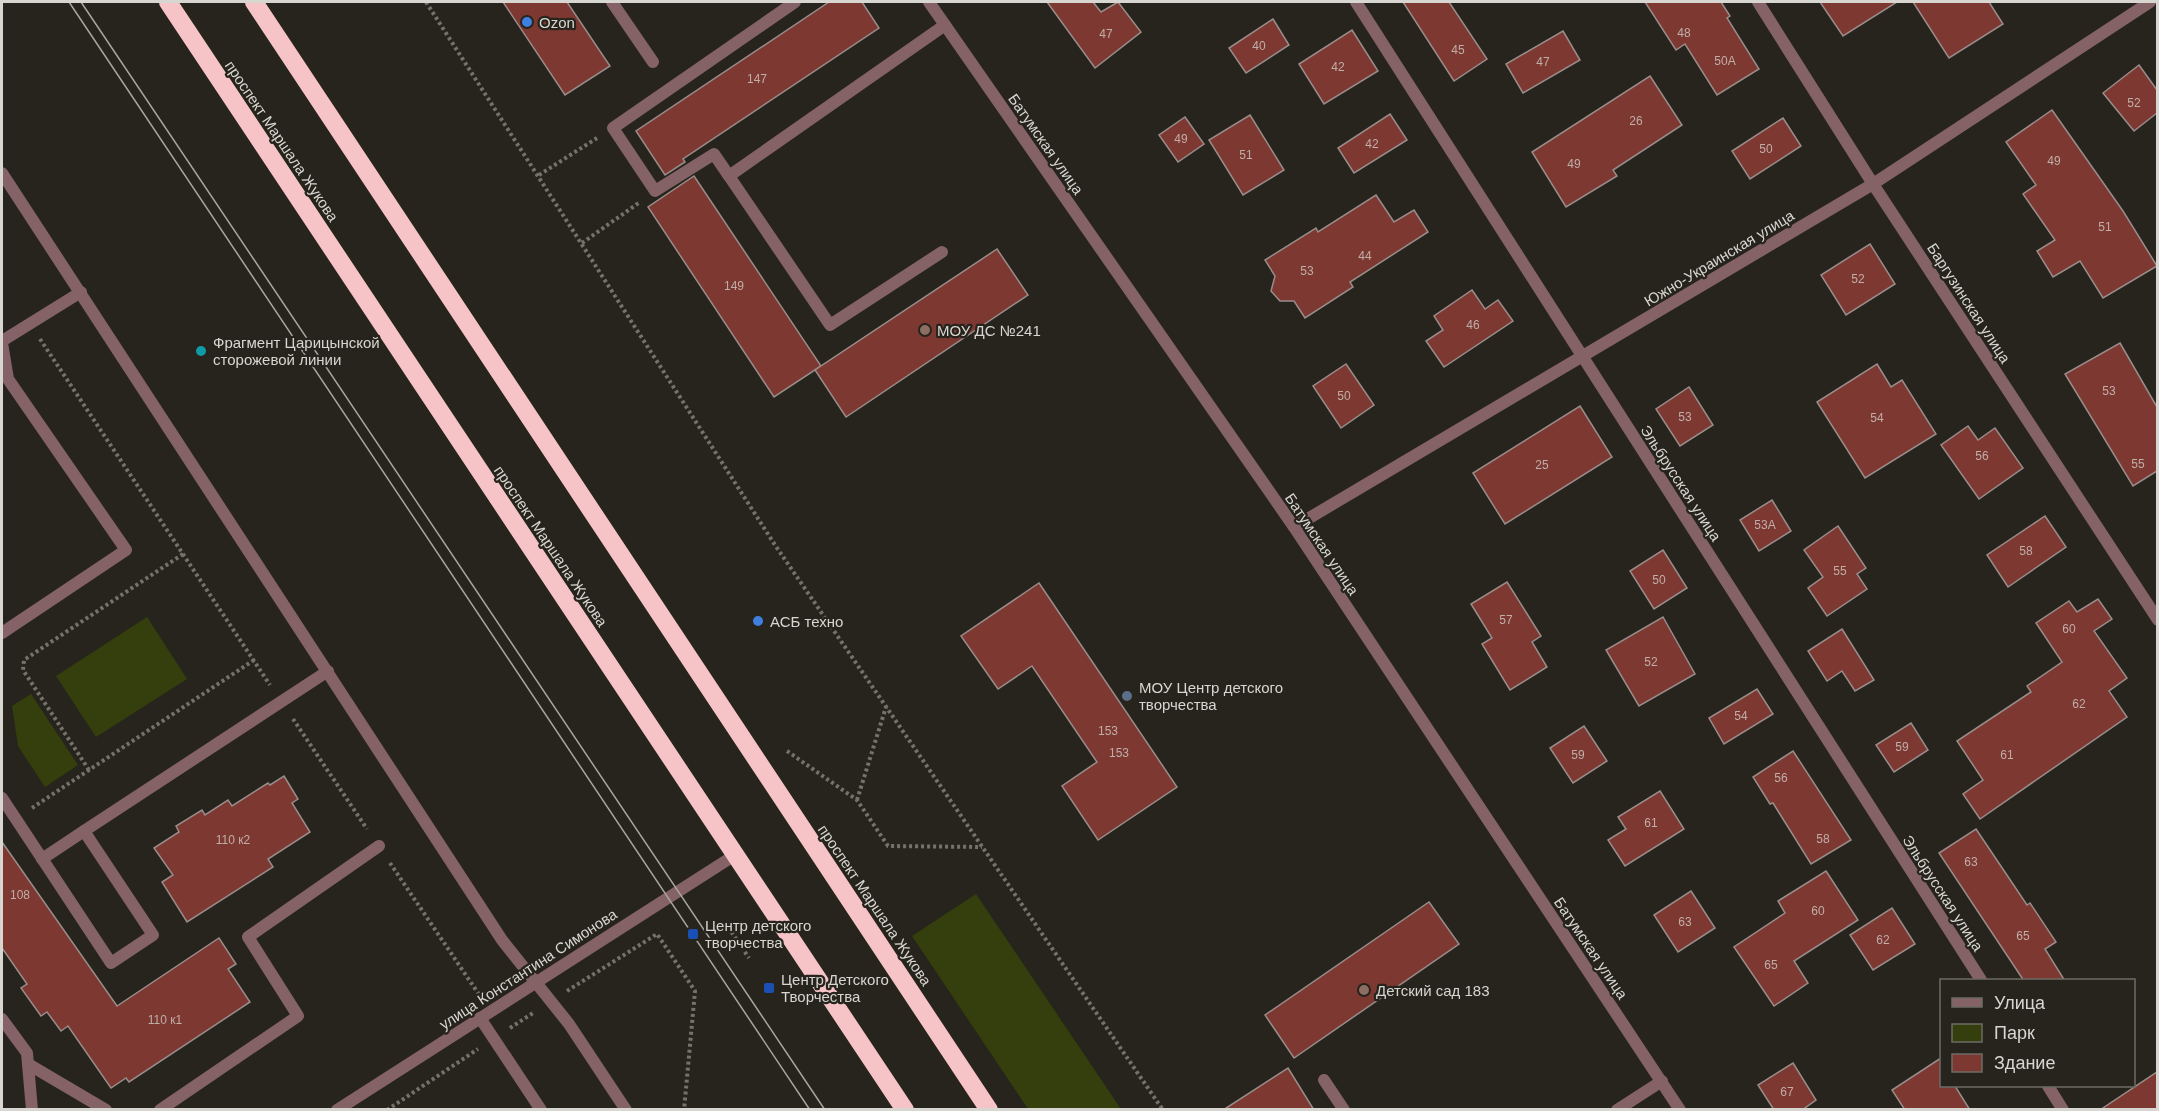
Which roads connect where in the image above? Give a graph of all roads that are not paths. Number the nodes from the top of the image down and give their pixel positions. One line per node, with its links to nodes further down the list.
1 (168, 2): 25 (highway, проспект Маршала Жукова)
2 (254, 2): 42 (highway, проспект Маршала Жукова)
3 (612, 2): 10 (street)
4 (795, 2): 12 (street)
5 (929, 2): 9 (street, Батумская улица)
6 (1356, 2): 17 (street, Эльбрусская улица)
7 (1758, 2): 13 (street, Баргузинская улица)
8 (2150, 2): 13 (street, Южно-Украинская улица)
9 (945, 25): 12 (street); 18 (street, Батумская улица)
10 (653, 62)
11 (2, 173): 15 (street)
12 (729, 176): 14 (street)
13 (1873, 184): 17 (street, Южно-Украинская улица); 19 (street, Баргузинская улица)
14 (942, 252)
15 (81, 292): 16 (street); 21 (street)
16 (2, 342): 20 (street)
17 (1582, 357): 18 (street, Южно-Украинская улица); 27 (street, Эльбрусская улица)
18 (1294, 527): 33 (street, Батумская улица)
19 (2157, 620)
20 (2, 633)
21 (328, 671): 23 (street); 28 (street)
22 (2, 798): 26 (street)
23 (84, 831): 26 (street); 26 (street)
24 (379, 846): 37 (street)
25 (735, 855): 28 (street, улица Константина Симонова); 41 (highway, проспект Маршала Жукова)
26 (42, 859)
27 (1980, 979)
28 (536, 982): 29 (street, улица Константина Симонова); 40 (street)
29 (485, 1015): 38 (street, улица Константина Симонова); 39 (street)
30 (2, 1019): 31 (street)
31 (28, 1064): 35 (street); 36 (street)
32 (1324, 1080): 43 (street)
33 (1662, 1081): 44 (street); 45 (street, Батумская улица)
34 (2049, 1087): 46 (street)
35 (32, 1110)
36 (106, 1110)
37 (160, 1110)
38 (337, 1110)
39 (541, 1110)
40 (626, 1110)
41 (905, 1110)
42 (989, 1110)
43 (1344, 1110)
44 (1617, 1110)
45 (1680, 1110)
46 (2063, 1110)

